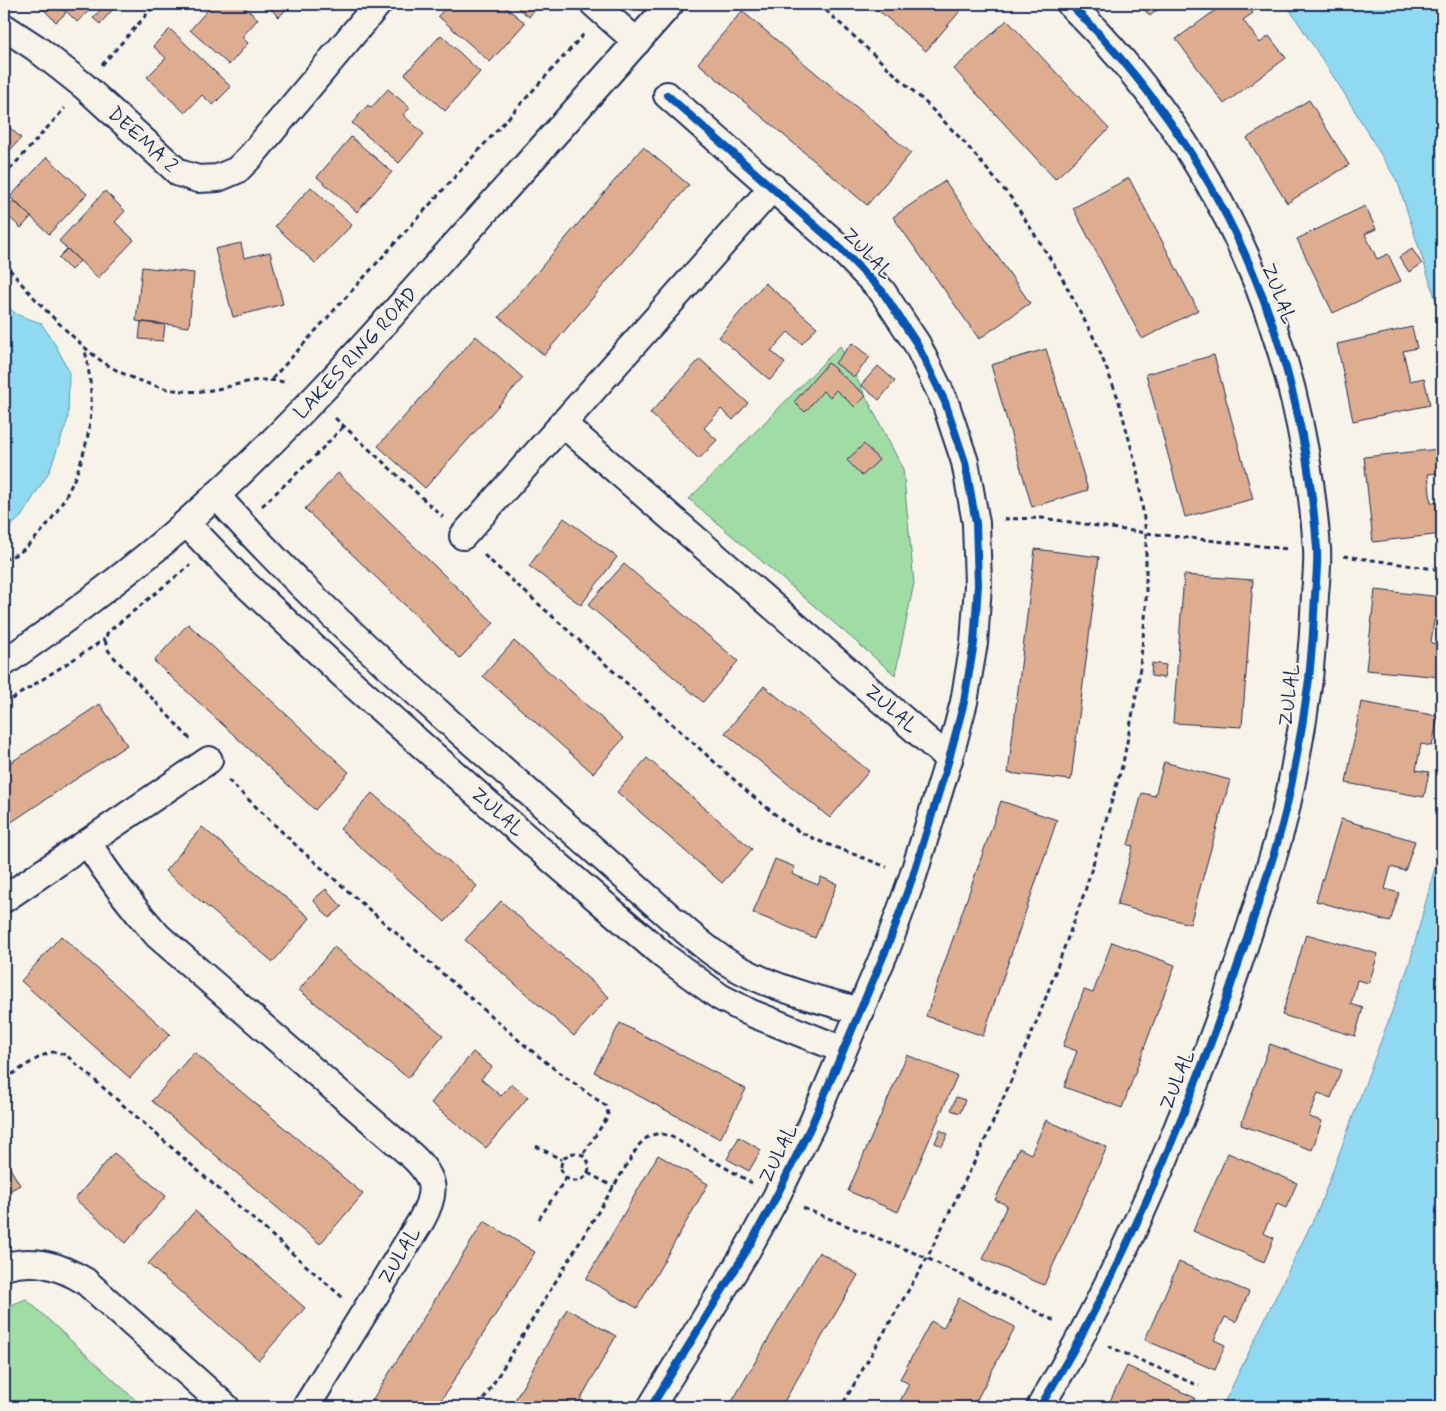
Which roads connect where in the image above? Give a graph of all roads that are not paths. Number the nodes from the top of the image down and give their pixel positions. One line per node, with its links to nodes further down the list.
1 (378, 4): 5 (street, DEEMA 2)
2 (670, 4): 6 (street, LAKES RING ROAD)
3 (1070, 4): 24 (street, ZULAL)
4 (599, 8): 6 (street)
5 (4, 27)
6 (637, 42): 10 (street, LAKES RING ROAD)
7 (667, 95): 8 (street, ZULAL)
8 (773, 187): 9 (street); 14 (street, ZULAL)
9 (562, 423): 12 (street); 14 (street, ZULAL)
10 (216, 495): 11 (street, LAKES RING ROAD); 18 (street, ZULAL)
11 (186, 523): 13 (street, LAKES RING ROAD); 19 (street, ZULAL)
12 (463, 536)
13 (4, 663)
14 (949, 759): 18 (street, ZULAL)
15 (209, 760): 16 (street)
16 (88, 843): 17 (street); 22 (street, ZULAL)
17 (4, 899)
18 (860, 1012): 19 (street, ZULAL)
19 (844, 1050): 23 (street, ZULAL)
20 (4, 1266): 21 (street)
21 (226, 1407)
22 (306, 1407)
23 (651, 1407)
24 (1040, 1407)

